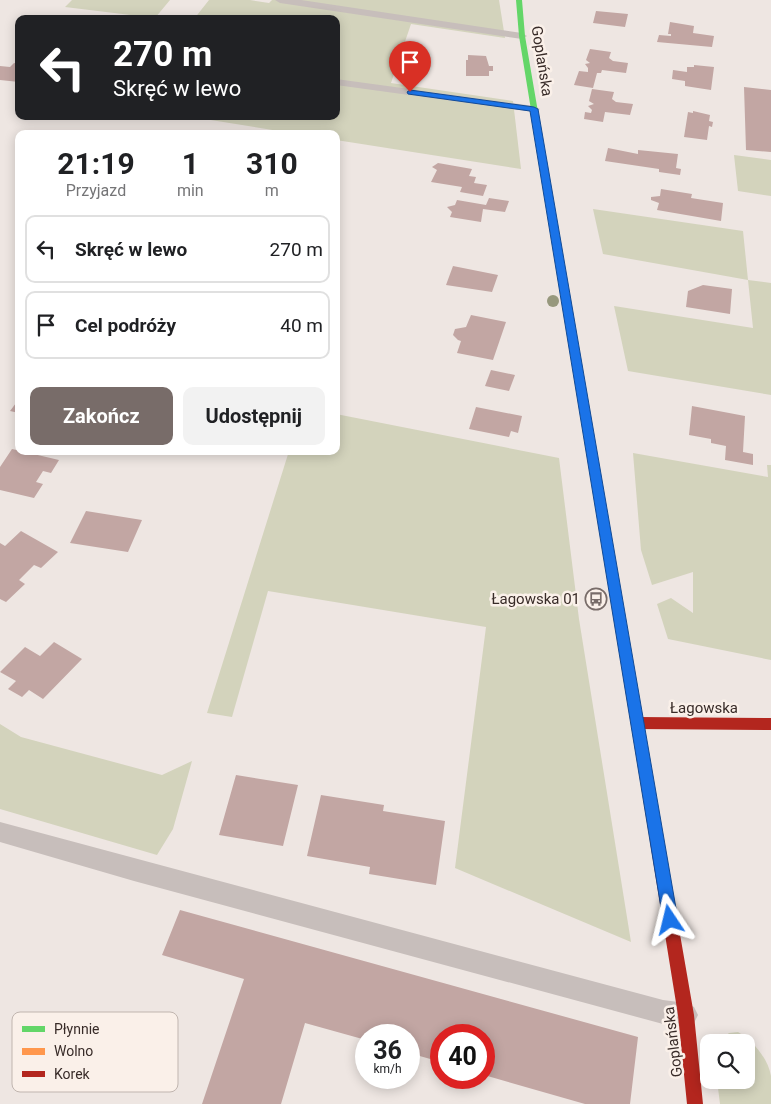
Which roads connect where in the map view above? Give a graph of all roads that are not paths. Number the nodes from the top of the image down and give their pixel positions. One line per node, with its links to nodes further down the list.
1 (280, 0): 3 (lane)
2 (519, 0): 3 (street, Goplańska)
3 (522, 36): 5 (street, Goplańska)
4 (340, 83): 5 (lane)
5 (534, 109): 6 (street, Goplańska)
6 (637, 723): 7 (street, Łagowska); 9 (street, Goplańska)
7 (771, 724)
8 (0, 832): 9 (lane)
9 (686, 1015): 10 (street, Goplańska)
10 (695, 1104)

